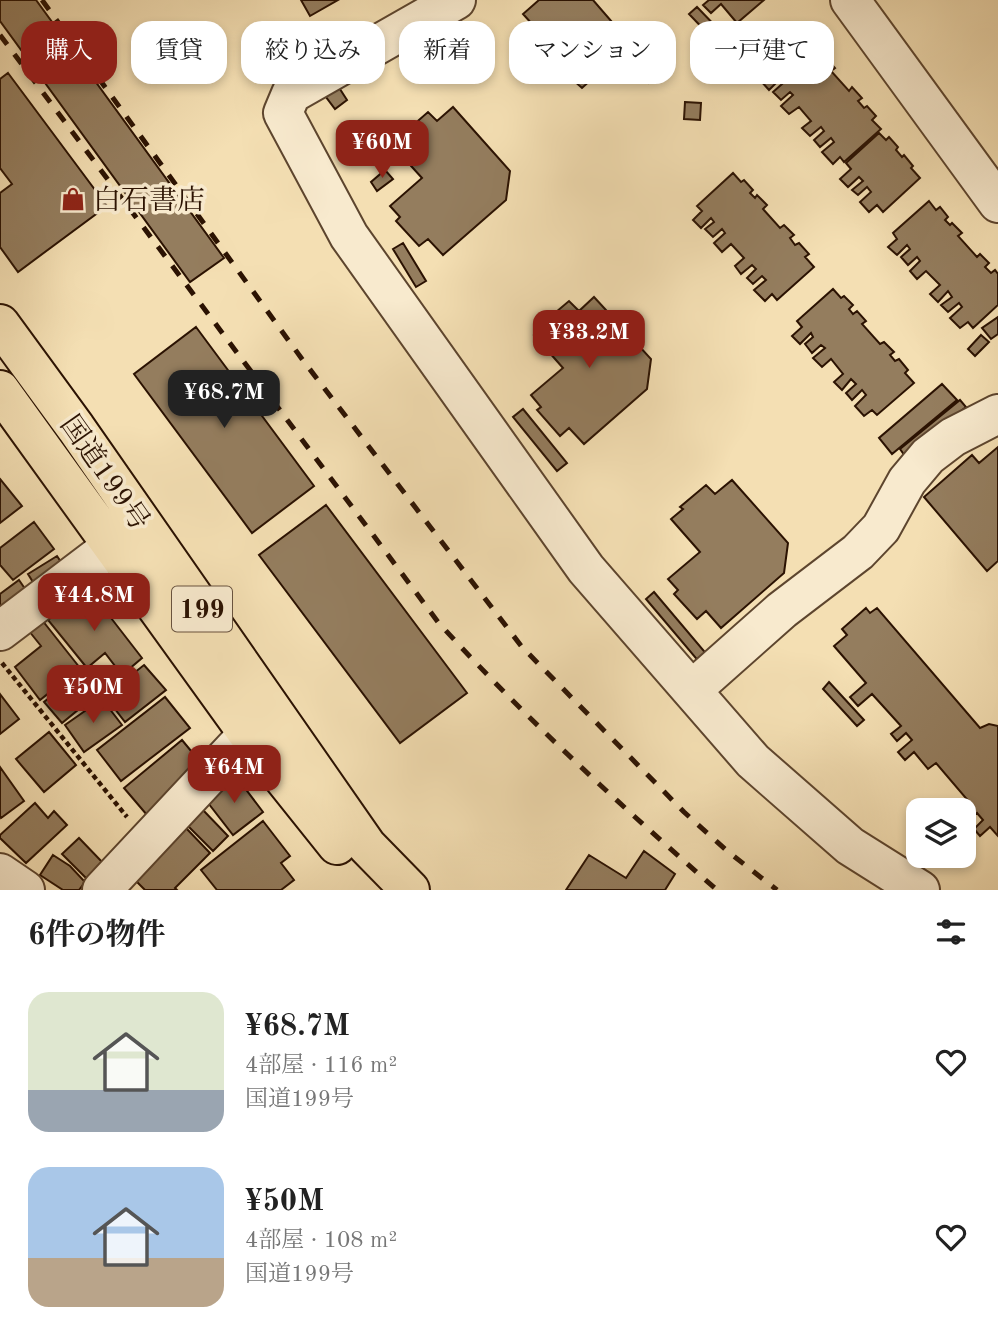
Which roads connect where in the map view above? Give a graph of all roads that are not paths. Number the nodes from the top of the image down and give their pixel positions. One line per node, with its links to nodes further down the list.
1 (456, 0): 9 (street)
2 (850, 0): 3 (street)
3 (998, 203)
4 (0, 324): 15 (highway, 国道199号 / 199)
5 (0, 390): 7 (highway, 国道199号 / 199)
6 (998, 414): 9 (street)
7 (111, 547): 8 (street); 10 (highway, 国道199号 / 199)
8 (0, 631)
9 (693, 689): 16 (street)
10 (248, 734): 13 (street); 14 (highway, 国道199号 / 199)
11 (0, 873): 12 (street)
12 (25, 890)
13 (102, 890)
14 (374, 890)
15 (410, 890)
16 (920, 890)

